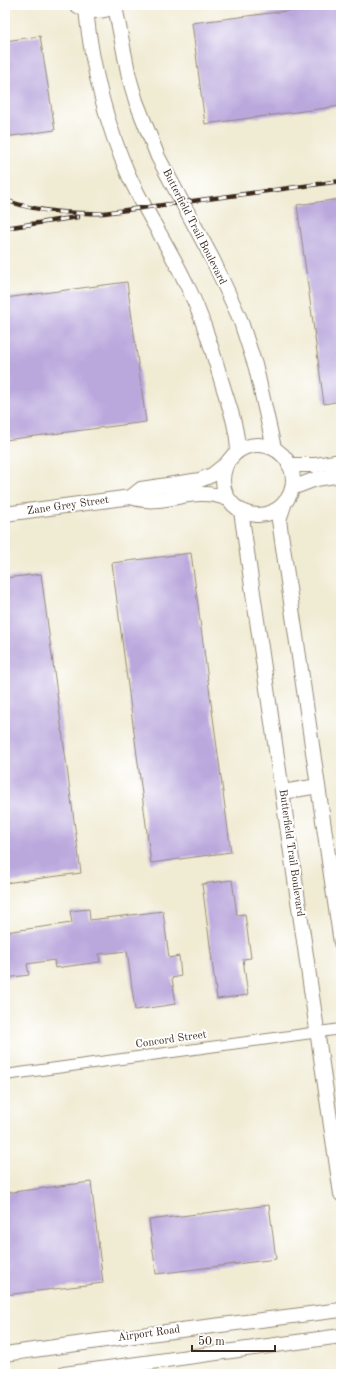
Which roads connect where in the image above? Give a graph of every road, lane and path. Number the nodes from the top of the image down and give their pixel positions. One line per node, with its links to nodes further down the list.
1 (116, 6): 2 (street); 3 (street, Butterfield Trail Boulevard)
2 (81, 7): 4 (street)
3 (274, 448): 4 (street); 7 (street)
4 (238, 450): 6 (street)
5 (341, 461): 7 (street)
6 (226, 464): 10 (street, Zane Grey Street); 11 (street)
7 (289, 465): 9 (street)
8 (341, 475): 9 (street)
9 (292, 488): 12 (street)
10 (131, 498): 11 (street, Zane Grey Street); 14 (street, Zane Grey Street)
11 (228, 499): 13 (street)
12 (285, 502): 13 (street); 15 (street)
13 (241, 511): 16 (street, Butterfield Trail Boulevard)
14 (5, 514)
15 (318, 786): 16 (street); 17 (street)
16 (283, 792): 19 (street, Butterfield Trail Boulevard)
17 (341, 943)
18 (341, 1029): 19 (street, Concord Street)
19 (316, 1032): 20 (street, Concord Street); 21 (street, Butterfield Trail Boulevard)
20 (5, 1075)
21 (338, 1158): 22 (street, Butterfield Trail Boulevard)
22 (341, 1194)
23 (341, 1310): 25 (street, Airport Road)
24 (341, 1336): 26 (street)
25 (5, 1354)
26 (64, 1374)

